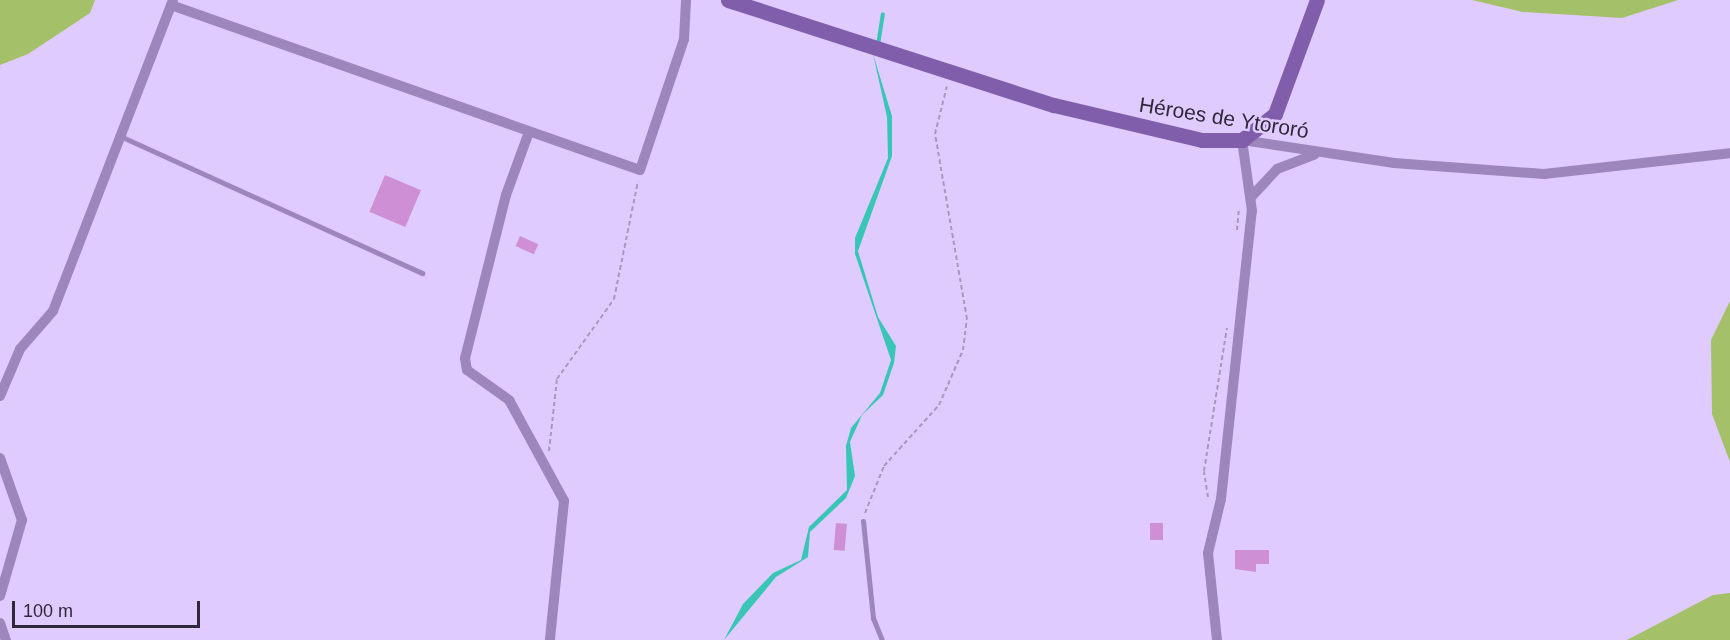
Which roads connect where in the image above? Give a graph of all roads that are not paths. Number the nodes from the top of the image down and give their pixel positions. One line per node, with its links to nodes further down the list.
1 (686, 0): 5 (street)
2 (728, 0): 7 (main road, Héroes de Ytororó)
3 (1317, 0): 7 (main road)
4 (172, 3): 5 (street); 6 (street)
5 (529, 132): 18 (street)
6 (120, 136): 11 (lane); 12 (street)
7 (1242, 140): 9 (street, Héroes de Ytororó); 10 (street)
8 (1730, 153): 9 (street, Héroes de Ytororó)
9 (1317, 154): 10 (street)
10 (1252, 196): 20 (street)
11 (422, 273)
12 (0, 396)
13 (0, 459): 15 (street)
14 (862, 521): 19 (lane)
15 (0, 596)
16 (0, 623): 17 (street)
17 (6, 640)
18 (550, 640)
19 (882, 640)
20 (1217, 640)

